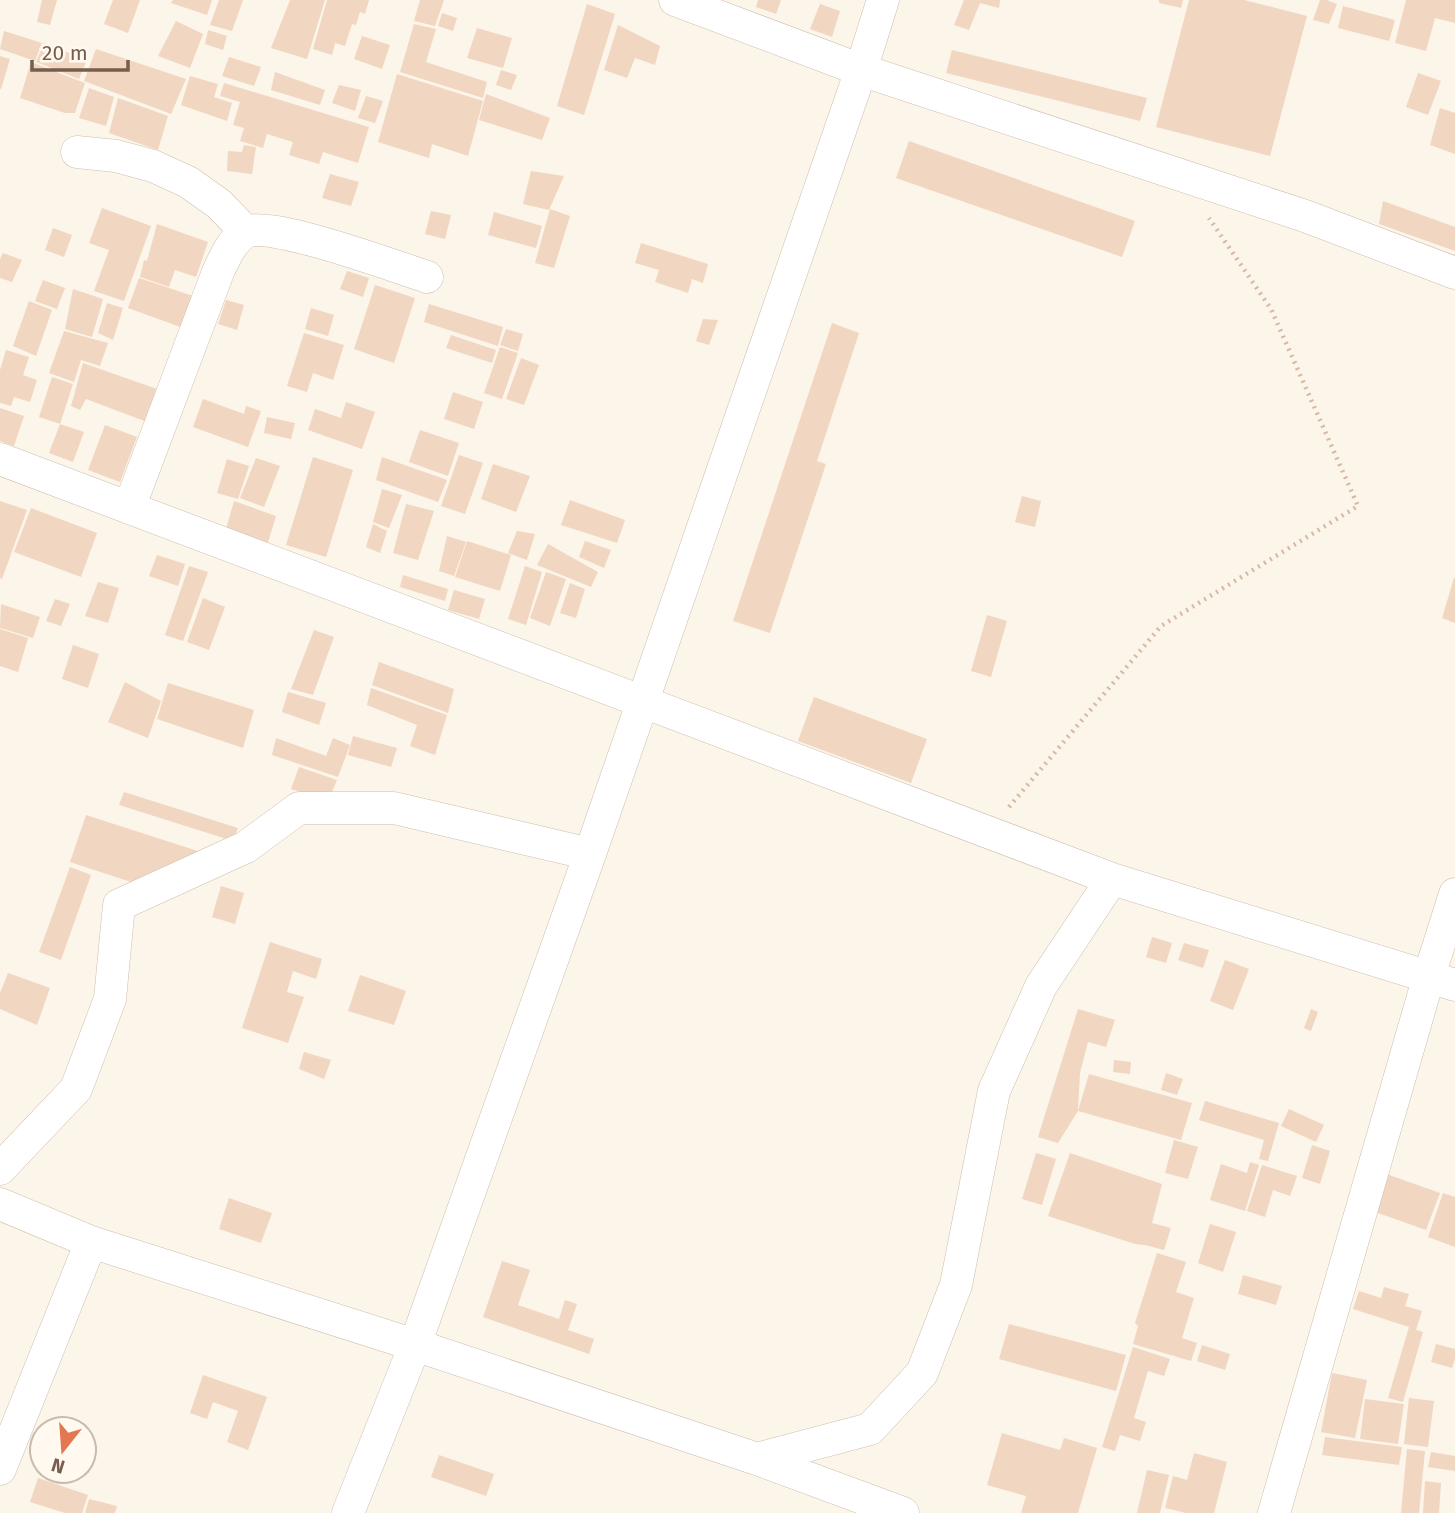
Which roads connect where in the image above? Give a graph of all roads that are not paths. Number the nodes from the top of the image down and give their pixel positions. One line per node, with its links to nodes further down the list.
1 (675, 0): 3 (street)
2 (883, 0): 3 (street)
3 (861, 70): 6 (street); 10 (street)
4 (77, 152): 5 (street)
5 (247, 232): 7 (street); 9 (street)
6 (1455, 273)
7 (427, 277)
8 (0, 459): 9 (street)
9 (129, 508): 10 (street)
10 (643, 702): 11 (street); 12 (street)
11 (590, 854): 15 (street); 18 (street)
12 (1112, 879): 14 (street); 19 (street)
13 (1455, 894): 14 (street)
14 (1442, 980): 23 (street)
15 (0, 1169)
16 (0, 1204): 17 (street)
17 (91, 1242): 18 (street); 20 (street)
18 (415, 1345): 19 (street); 21 (street)
19 (757, 1459): 22 (street)
20 (0, 1469)
21 (348, 1513)
22 (903, 1513)
23 (1274, 1513)

